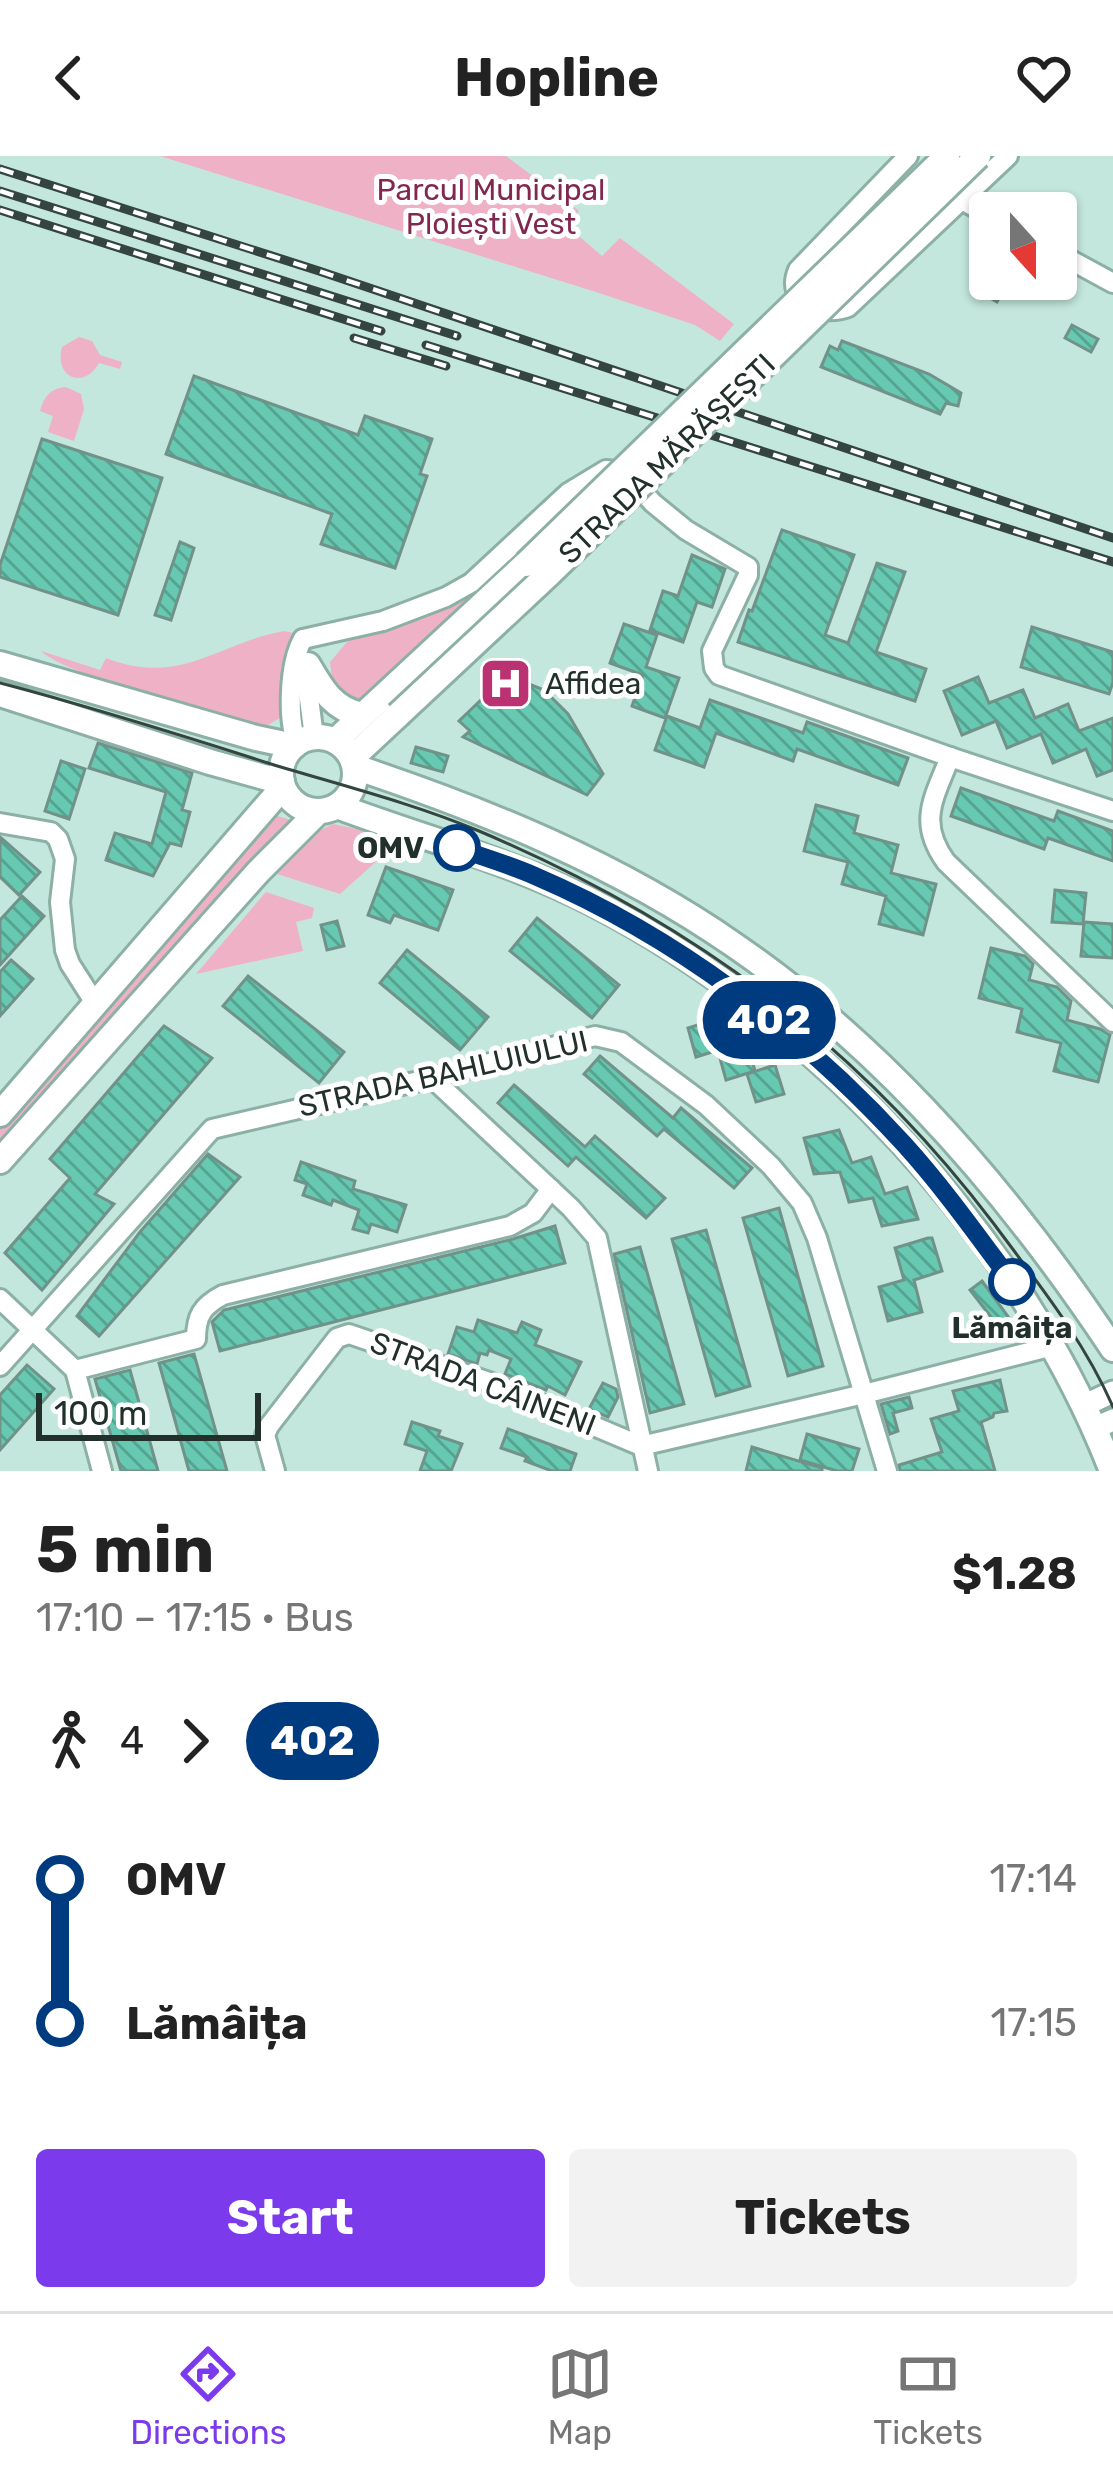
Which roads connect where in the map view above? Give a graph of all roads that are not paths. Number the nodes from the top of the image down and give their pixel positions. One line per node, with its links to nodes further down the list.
1 (908, 156): 5 (street)
2 (947, 156): 13 (main road, STRADA MĂRĂȘEȘTI, bridge)
3 (978, 156): 14 (main road, STRADA MĂRĂȘEȘTI, bridge)
4 (1008, 156): 5 (street)
5 (962, 200): 6 (street)
6 (969, 204)
7 (1077, 263): 8 (street)
8 (1113, 283)
9 (303, 638): 11 (street); 14 (street); 15 (street)
10 (0, 664): 14 (main road)
11 (308, 665): 13 (main road); 14 (street)
12 (0, 694): 16 (main road)
13 (362, 716): 14 (main road, STRADA MĂRĂȘEȘTI)
14 (324, 749): 16 (main road); 17 (main road); 29 (main road)
15 (950, 757): 18 (street); 21 (street)
16 (282, 784): 17 (main road); 20 (main road)
17 (328, 809): 24 (main road); 28 (main road)
18 (1113, 811)
19 (0, 824): 20 (street)
20 (95, 1003): 23 (main road)
21 (1113, 1022)
22 (432, 1078): 25 (street); 27 (street, STRADA BAHLUIULUI); 33 (street, STRADA BAHLUIULUI)
23 (0, 1114)
24 (0, 1161)
25 (551, 1189): 31 (street); 35 (street)
26 (0, 1299): 27 (street)
27 (33, 1330): 30 (street, STRADA BAHLUIULUI); 31 (street)
28 (1053, 1346): 33 (street); 34 (main road)
29 (1113, 1348)
30 (0, 1366)
31 (76, 1370): 36 (street)
32 (1113, 1392): 34 (street)
33 (864, 1394): 35 (street); 39 (street, STRADA BAHLUIULUI)
34 (1098, 1418): 40 (main road)
35 (641, 1446): 37 (street, STRADA CÂINENI); 38 (street)
36 (102, 1471)
37 (275, 1471)
38 (648, 1471)
39 (887, 1471)
40 (1112, 1471)

